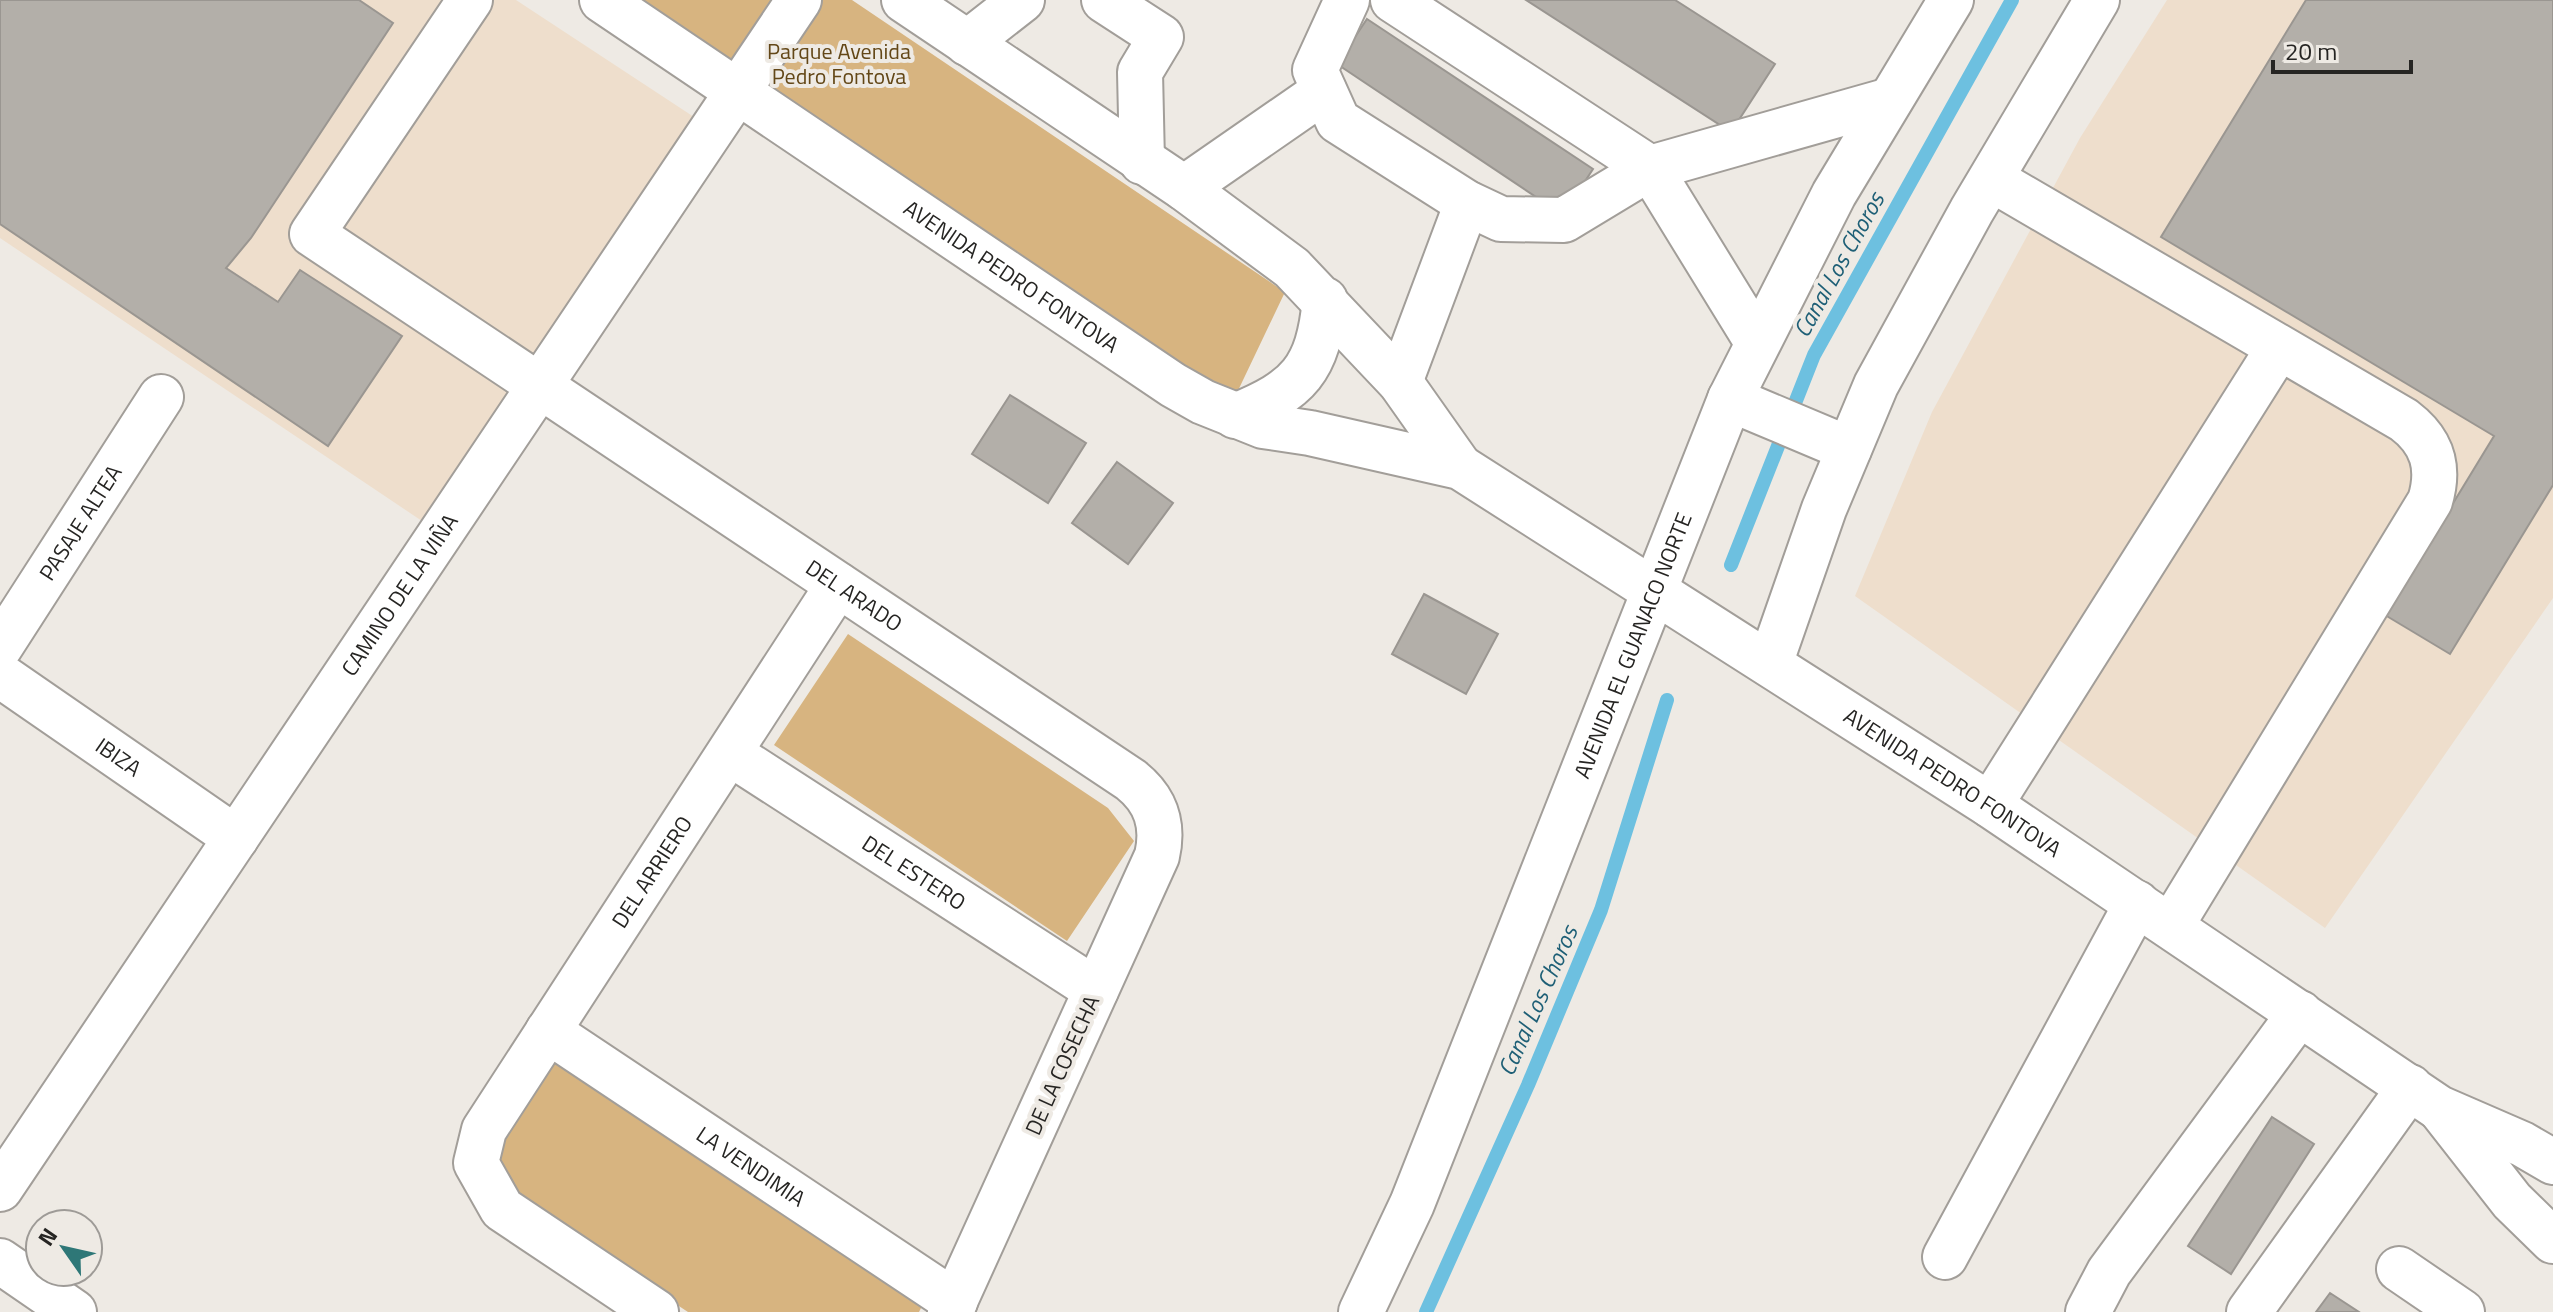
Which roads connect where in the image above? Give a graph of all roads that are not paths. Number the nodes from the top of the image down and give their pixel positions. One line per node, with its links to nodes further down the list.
1 (470, 0): 24 (street, DEL ARADO)
2 (602, 0): 13 (street, AVENIDA PEDRO FONTOVA)
3 (799, 0): 13 (street, CAMINO DE LA VIÑA)
4 (904, 0): 11 (street, AVENIDA PEDRO FONTOVA)
5 (1022, 0): 11 (street)
6 (1104, 0): 15 (street)
7 (1347, 0): 12 (street)
8 (1393, 0): 16 (street)
9 (1951, 0): 14 (street, AVENIDA EL GUANACO NORTE)
10 (2097, 0): 17 (street)
11 (967, 43): 15 (street, AVENIDA PEDRO FONTOVA)
12 (1324, 91): 18 (street); 19 (street)
13 (738, 92): 24 (street, CAMINO DE LA VIÑA); 27 (street, AVENIDA PEDRO FONTOVA)
14 (1890, 100): 16 (street); 21 (street, AVENIDA EL GUANACO NORTE)
15 (1142, 162): 18 (street, AVENIDA PEDRO FONTOVA)
16 (1650, 168): 19 (street); 21 (street)
17 (1993, 180): 22 (street); 28 (street)
18 (1184, 188): 20 (street, AVENIDA PEDRO FONTOVA)
19 (1467, 203): 23 (street)
20 (1325, 300): 23 (street, AVENIDA PEDRO FONTOVA); 27 (street)
21 (1757, 342): 26 (street, AVENIDA EL GUANACO NORTE)
22 (2278, 349): 36 (street); 39 (street)
23 (1400, 382): 29 (street, AVENIDA PEDRO FONTOVA)
24 (541, 384): 30 (street, DEL ARADO); 38 (street, CAMINO DE LA VIÑA)
25 (161, 397): 32 (street, PASAJE ALTEA)
26 (1745, 404): 28 (street); 31 (street, AVENIDA EL GUANACO NORTE)
27 (1235, 416): 29 (street, AVENIDA PEDRO FONTOVA)
28 (1832, 442): 33 (street)
29 (1460, 467): 31 (street, AVENIDA PEDRO FONTOVA)
30 (838, 585): 35 (street, DEL ARRIERO); 37 (street, DEL ARADO)
31 (1656, 591): 33 (street, AVENIDA PEDRO FONTOVA); 53 (street, AVENIDA EL GUANACO NORTE)
32 (0, 647)
33 (1770, 664): 36 (street, AVENIDA PEDRO FONTOVA)
34 (0, 675): 38 (street, IBIZA)
35 (731, 754): 40 (street, DEL ESTERO); 42 (street, DEL ARRIERO)
36 (1990, 805): 39 (street, AVENIDA PEDRO FONTOVA)
37 (1158, 815): 40 (street, DE LA COSECHA)
38 (236, 838): 45 (street, CAMINO DE LA VIÑA)
39 (2154, 914): 41 (street, AVENIDA PEDRO FONTOVA); 47 (street)
40 (1096, 990): 50 (street, DE LA COSECHA)
41 (2300, 1013): 43 (street, AVENIDA PEDRO FONTOVA); 54 (street)
42 (548, 1031): 50 (street, LA VENDIMIA); 52 (street, DEL ARRIERO)
43 (2425, 1098): 44 (street, AVENIDA PEDRO FONTOVA); 46 (street, AVENIDA PEDRO FONTOVA); 55 (street)
44 (2553, 1162)
45 (0, 1189)
46 (2553, 1241)
47 (1945, 1257)
48 (0, 1261): 51 (street)
49 (2399, 1269): 56 (street)
50 (952, 1307)
51 (74, 1312)
52 (656, 1312)
53 (1361, 1312)
54 (2088, 1312)
55 (2249, 1312)
56 (2462, 1312)

